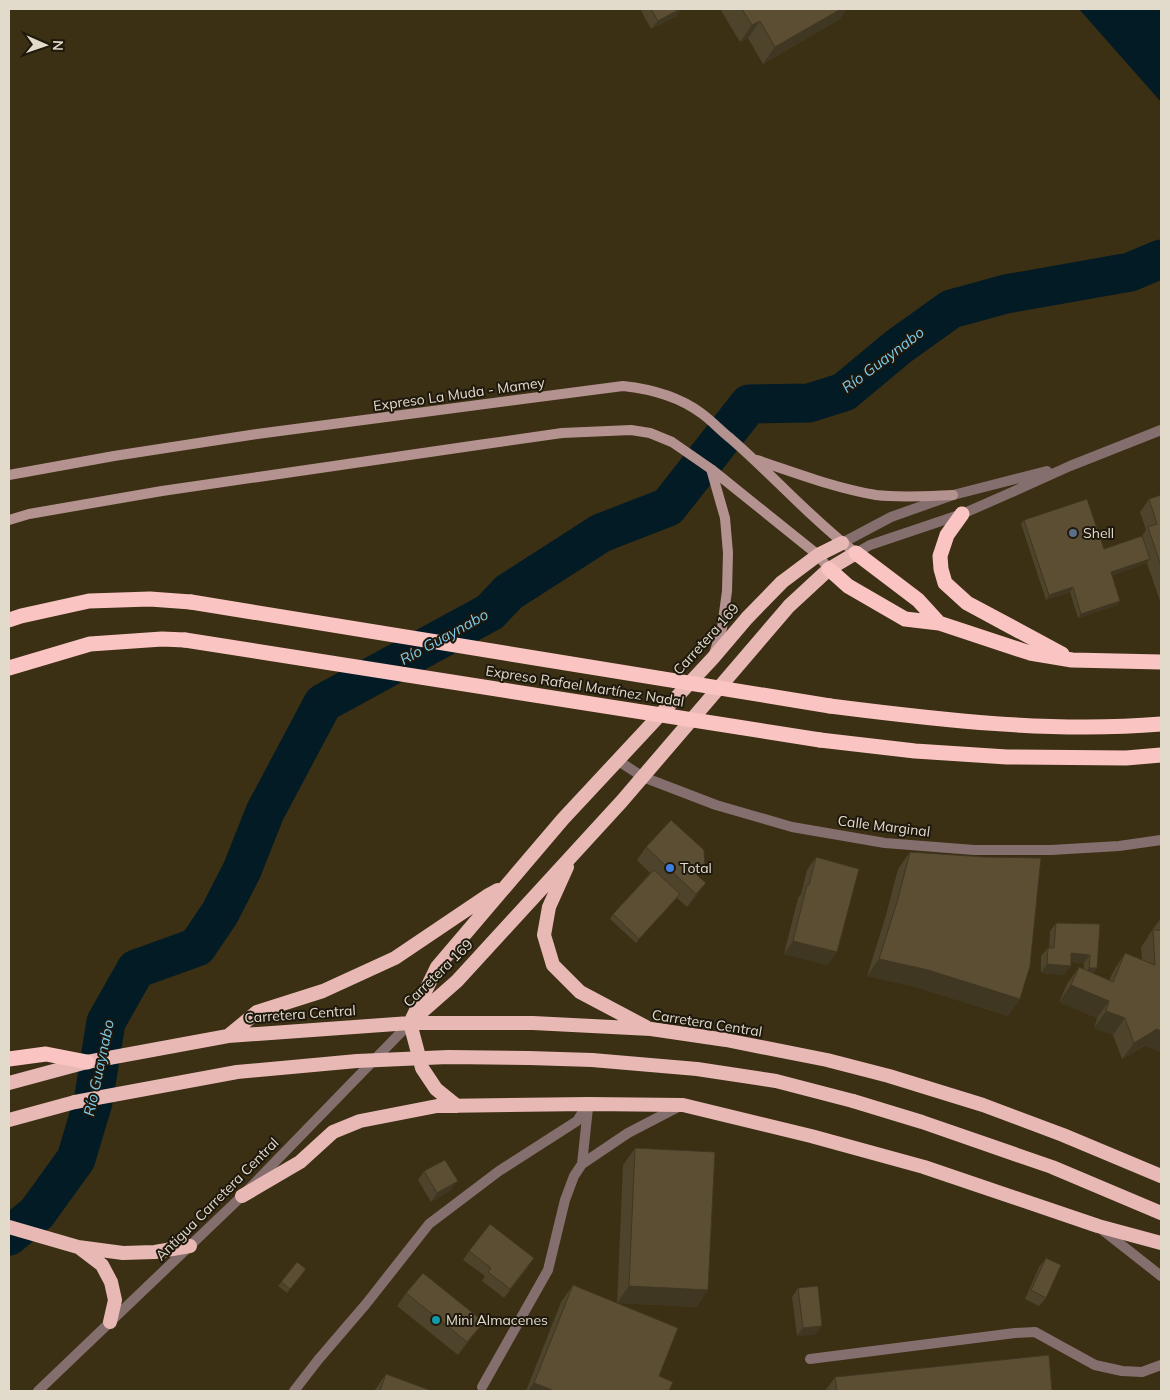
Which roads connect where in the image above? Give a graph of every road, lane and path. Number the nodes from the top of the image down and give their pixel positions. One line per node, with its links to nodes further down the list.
1 (1161, 430): 3 (street, Carretera 169)
2 (754, 459): 5 (main road, Expreso La Muda - Mamey); 6 (main road); 9 (main road, Expreso La Muda - Mamey)
3 (1070, 466): 6 (street, Carretera 169); 7 (street, Carretera 169)
4 (711, 469): 8 (main road); 11 (main road); 15 (main road)
5 (9, 475)
6 (953, 495): 9 (street, Carretera 169)
7 (962, 514): 10 (street, Carretera 169); 16 (highway)
8 (9, 520)
9 (842, 543): 10 (main road, Expreso La Muda - Mamey); 11 (highway, Carretera 169)
10 (856, 553): 12 (highway, Carretera 169); 14 (highway)
11 (818, 555): 12 (main road); 15 (highway, Carretera 169)
12 (829, 569): 14 (highway); 22 (highway, Carretera 169)
13 (9, 620): 19 (highway, Expreso Rafael Martínez Nadal, bridge)
14 (939, 624): 16 (highway)
15 (713, 658): 21 (highway, Carretera 169)
16 (1072, 660): 17 (highway)
17 (1161, 662)
18 (9, 668): 20 (highway, Expreso Rafael Martínez Nadal, bridge)
19 (1161, 724)
20 (1161, 755)
21 (618, 760): 22 (street, Calle Marginal); 25 (highway, Carretera 169)
22 (643, 777): 23 (street, Calle Marginal); 24 (highway, Carretera 169)
23 (1161, 840)
24 (573, 855): 26 (highway, Carretera 169); 27 (highway)
25 (506, 887): 26 (highway, Carretera 169); 28 (highway)
26 (410, 1022): 27 (highway, Carretera Central); 28 (highway, Carretera Central); 34 (highway); 38 (street, Antigua Carretera Central)
27 (651, 1029): 37 (highway, Carretera Central)
28 (228, 1036): 30 (highway, Carretera Central)
29 (9, 1059): 30 (highway)
30 (87, 1062): 31 (highway, Carretera Central)
31 (9, 1083)
32 (588, 1104): 33 (highway); 34 (highway); 36 (street); 51 (street)
33 (682, 1105): 36 (street); 40 (highway)
34 (456, 1106): 38 (highway)
35 (9, 1120): 39 (highway, bridge)
36 (582, 1164): 49 (street)
37 (1161, 1176)
38 (242, 1196): 43 (street, Antigua Carretera Central)
39 (1161, 1213)
40 (1098, 1226): 42 (highway); 45 (street)
41 (9, 1227): 44 (highway)
42 (1161, 1243)
43 (190, 1246): 44 (highway); 46 (street, Antigua Carretera Central)
44 (78, 1247): 46 (highway)
45 (1161, 1276)
46 (110, 1322): 50 (street, Antigua Carretera Central)
47 (810, 1358): 48 (street)
48 (1161, 1365)
49 (482, 1387)
50 (38, 1391)
51 (294, 1391)

